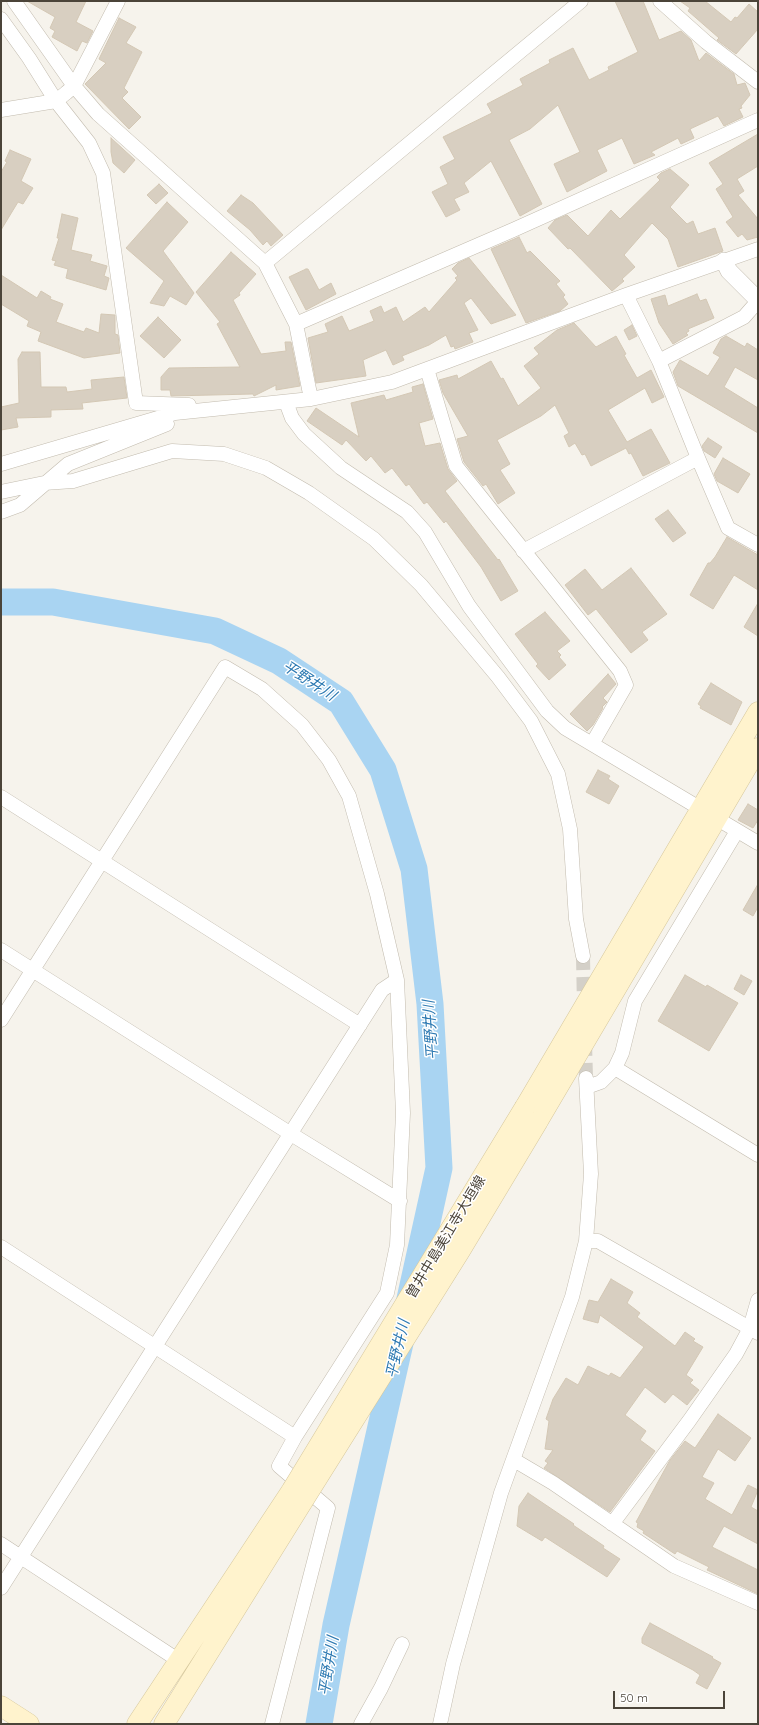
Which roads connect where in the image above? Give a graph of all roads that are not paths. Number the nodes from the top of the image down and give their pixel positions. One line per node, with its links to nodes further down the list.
1 (14, 1): 7 (street)
2 (118, 1): 7 (street)
3 (581, 1): 13 (street)
4 (660, 1): 6 (street)
5 (1, 19): 8 (street)
6 (758, 82)
7 (74, 86): 8 (street); 13 (street)
8 (56, 101): 9 (street); 21 (street)
9 (1, 110)
10 (758, 120): 16 (street)
11 (758, 249): 12 (street)
12 (724, 261): 14 (street); 15 (street)
13 (265, 262): 16 (street)
14 (626, 295): 17 (street); 18 (street)
15 (758, 300): 17 (street)
16 (296, 324): 19 (street)
17 (659, 361): 22 (street)
18 (427, 370): 19 (street); 28 (street)
19 (311, 399): 20 (street)
20 (286, 402): 21 (street); 30 (street)
21 (203, 410): 23 (street); 24 (street)
22 (698, 458): 27 (street); 28 (street)
23 (1, 464)
24 (44, 483): 25 (street); 26 (street); 38 (street)
25 (1, 492)
26 (1, 512)
27 (758, 545)
28 (524, 551): 30 (street)
29 (758, 712): 33 (main road)
30 (592, 744): 33 (street)
31 (758, 748): 33 (main road)
32 (1, 797): 36 (street)
33 (708, 814): 34 (street); 54 (main road, 曽井中島美江寺大垣線, bridge)
34 (737, 831): 35 (street); 43 (street)
35 (758, 843)
36 (102, 862): 39 (street); 40 (street); 42 (street)
37 (1, 950): 39 (street)
38 (583, 956)
39 (33, 970): 41 (street); 44 (street)
40 (397, 980): 42 (street); 46 (street)
41 (1, 1020)
42 (360, 1025): 44 (street)
43 (615, 1068): 45 (street); 47 (street)
44 (291, 1134): 46 (street); 51 (street)
45 (758, 1155)
46 (400, 1201): 52 (street)
47 (586, 1241): 50 (street); 53 (street)
48 (1, 1247): 51 (street)
49 (758, 1300): 50 (street)
50 (754, 1330): 55 (street)
51 (156, 1345): 52 (street); 57 (street)
52 (295, 1436): 66 (street)
53 (514, 1460): 55 (street); 68 (street)
54 (297, 1495): 61 (main road); 65 (main road)
55 (612, 1524): 59 (street)
56 (1, 1544): 57 (street)
57 (21, 1556): 58 (street); 61 (street)
58 (1, 1588)
59 (758, 1603)
60 (402, 1644): 67 (street)
61 (178, 1660): 64 (main road)
62 (1, 1706): 63 (main road)
63 (29, 1724)
64 (137, 1724)
65 (164, 1724)
66 (272, 1724)
67 (361, 1724)
68 (440, 1724)

